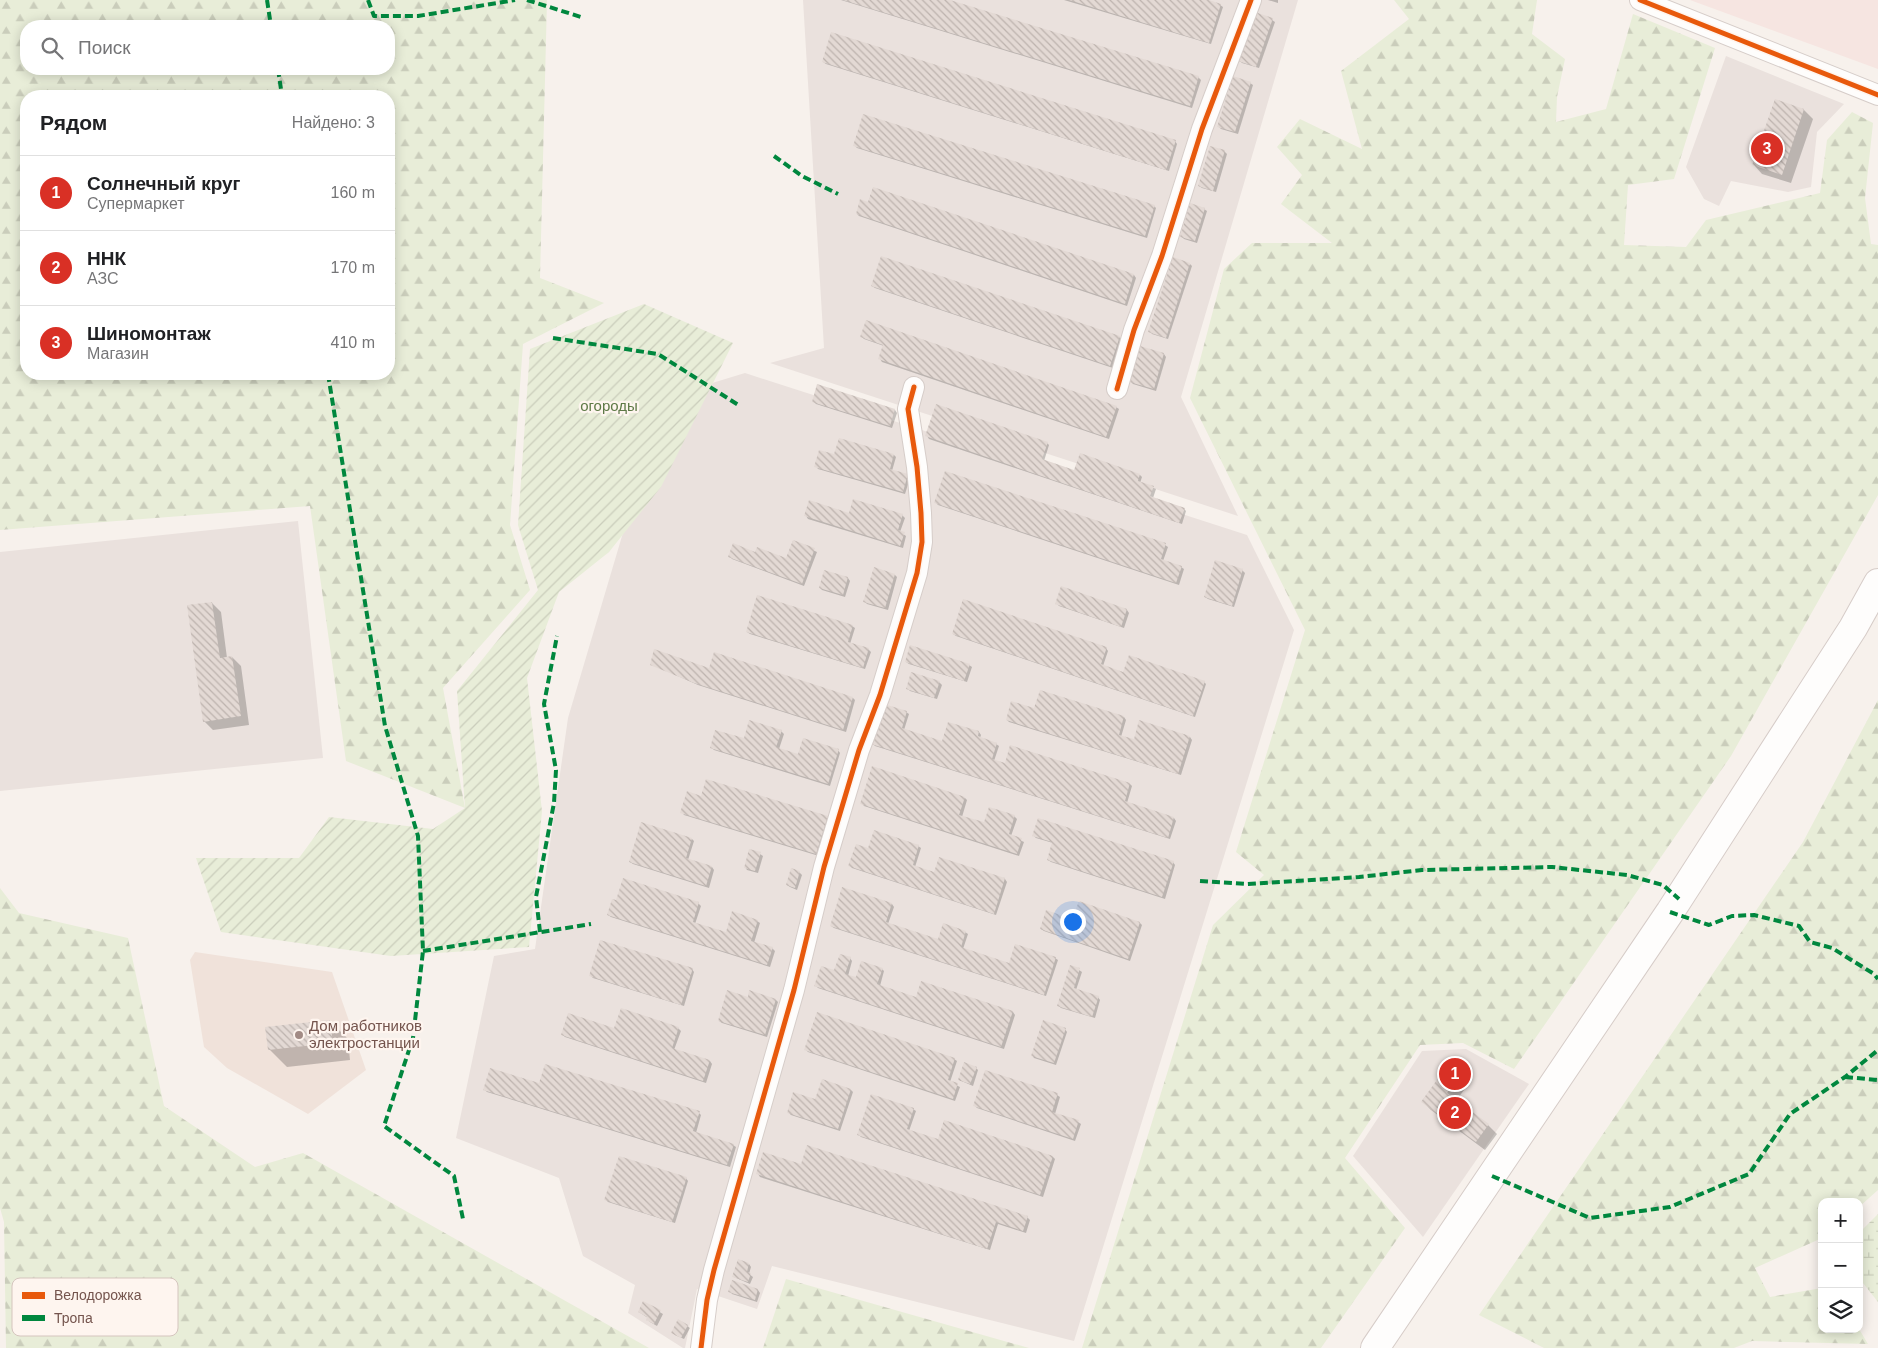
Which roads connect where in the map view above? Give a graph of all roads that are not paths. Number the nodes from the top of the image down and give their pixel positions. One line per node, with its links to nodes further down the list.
1 (1251, 0): 5 (street)
2 (1640, 0): 3 (street)
3 (1878, 95)
4 (914, 387): 7 (street)
5 (1116, 389)
6 (1878, 583): 8 (main road)
7 (701, 1348)
8 (1375, 1348)

